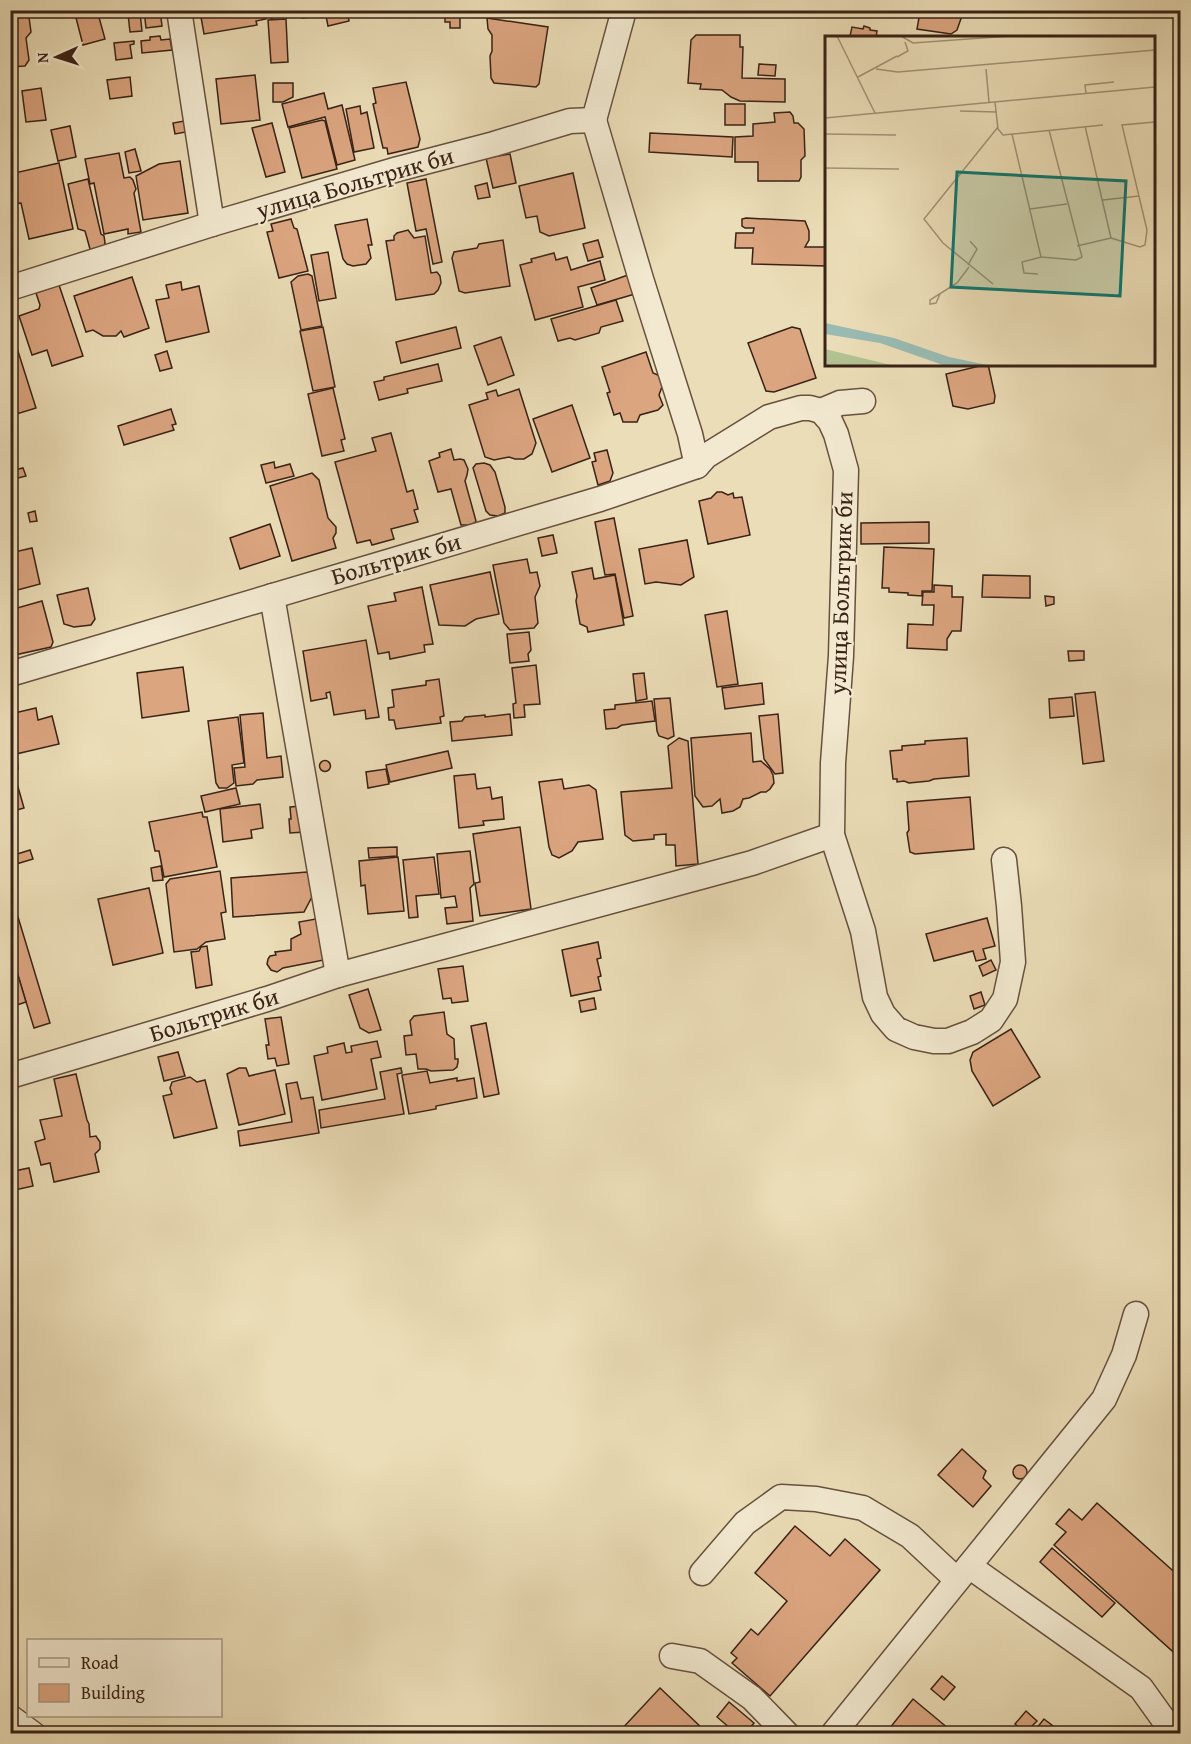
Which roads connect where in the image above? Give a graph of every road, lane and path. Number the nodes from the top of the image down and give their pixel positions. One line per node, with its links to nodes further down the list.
1 (179, 10): 4 (street)
2 (624, 10): 3 (street)
3 (594, 120): 4 (street, улица Больтрик би); 8 (street)
4 (212, 224): 5 (street, улица Больтрик би)
5 (10, 288)
6 (863, 401): 7 (street)
7 (821, 411): 8 (street, Больтрик би); 11 (street, улица Больтрик би)
8 (697, 466): 9 (street, Больтрик би)
9 (272, 596): 10 (street, Больтрик би); 13 (street)
10 (10, 674)
11 (832, 835): 12 (street, улица Больтрик би); 13 (street, Больтрик би)
12 (1004, 860)
13 (338, 975): 14 (street, Больтрик би)
14 (10, 1076)
15 (1137, 1314): 17 (street)
16 (702, 1573): 17 (street)
17 (963, 1573): 22 (street); 23 (street)
18 (672, 1656): 21 (street)
19 (10, 1717): 20 (street)
20 (33, 1734)
21 (787, 1734)
22 (833, 1734)
23 (1174, 1734)

